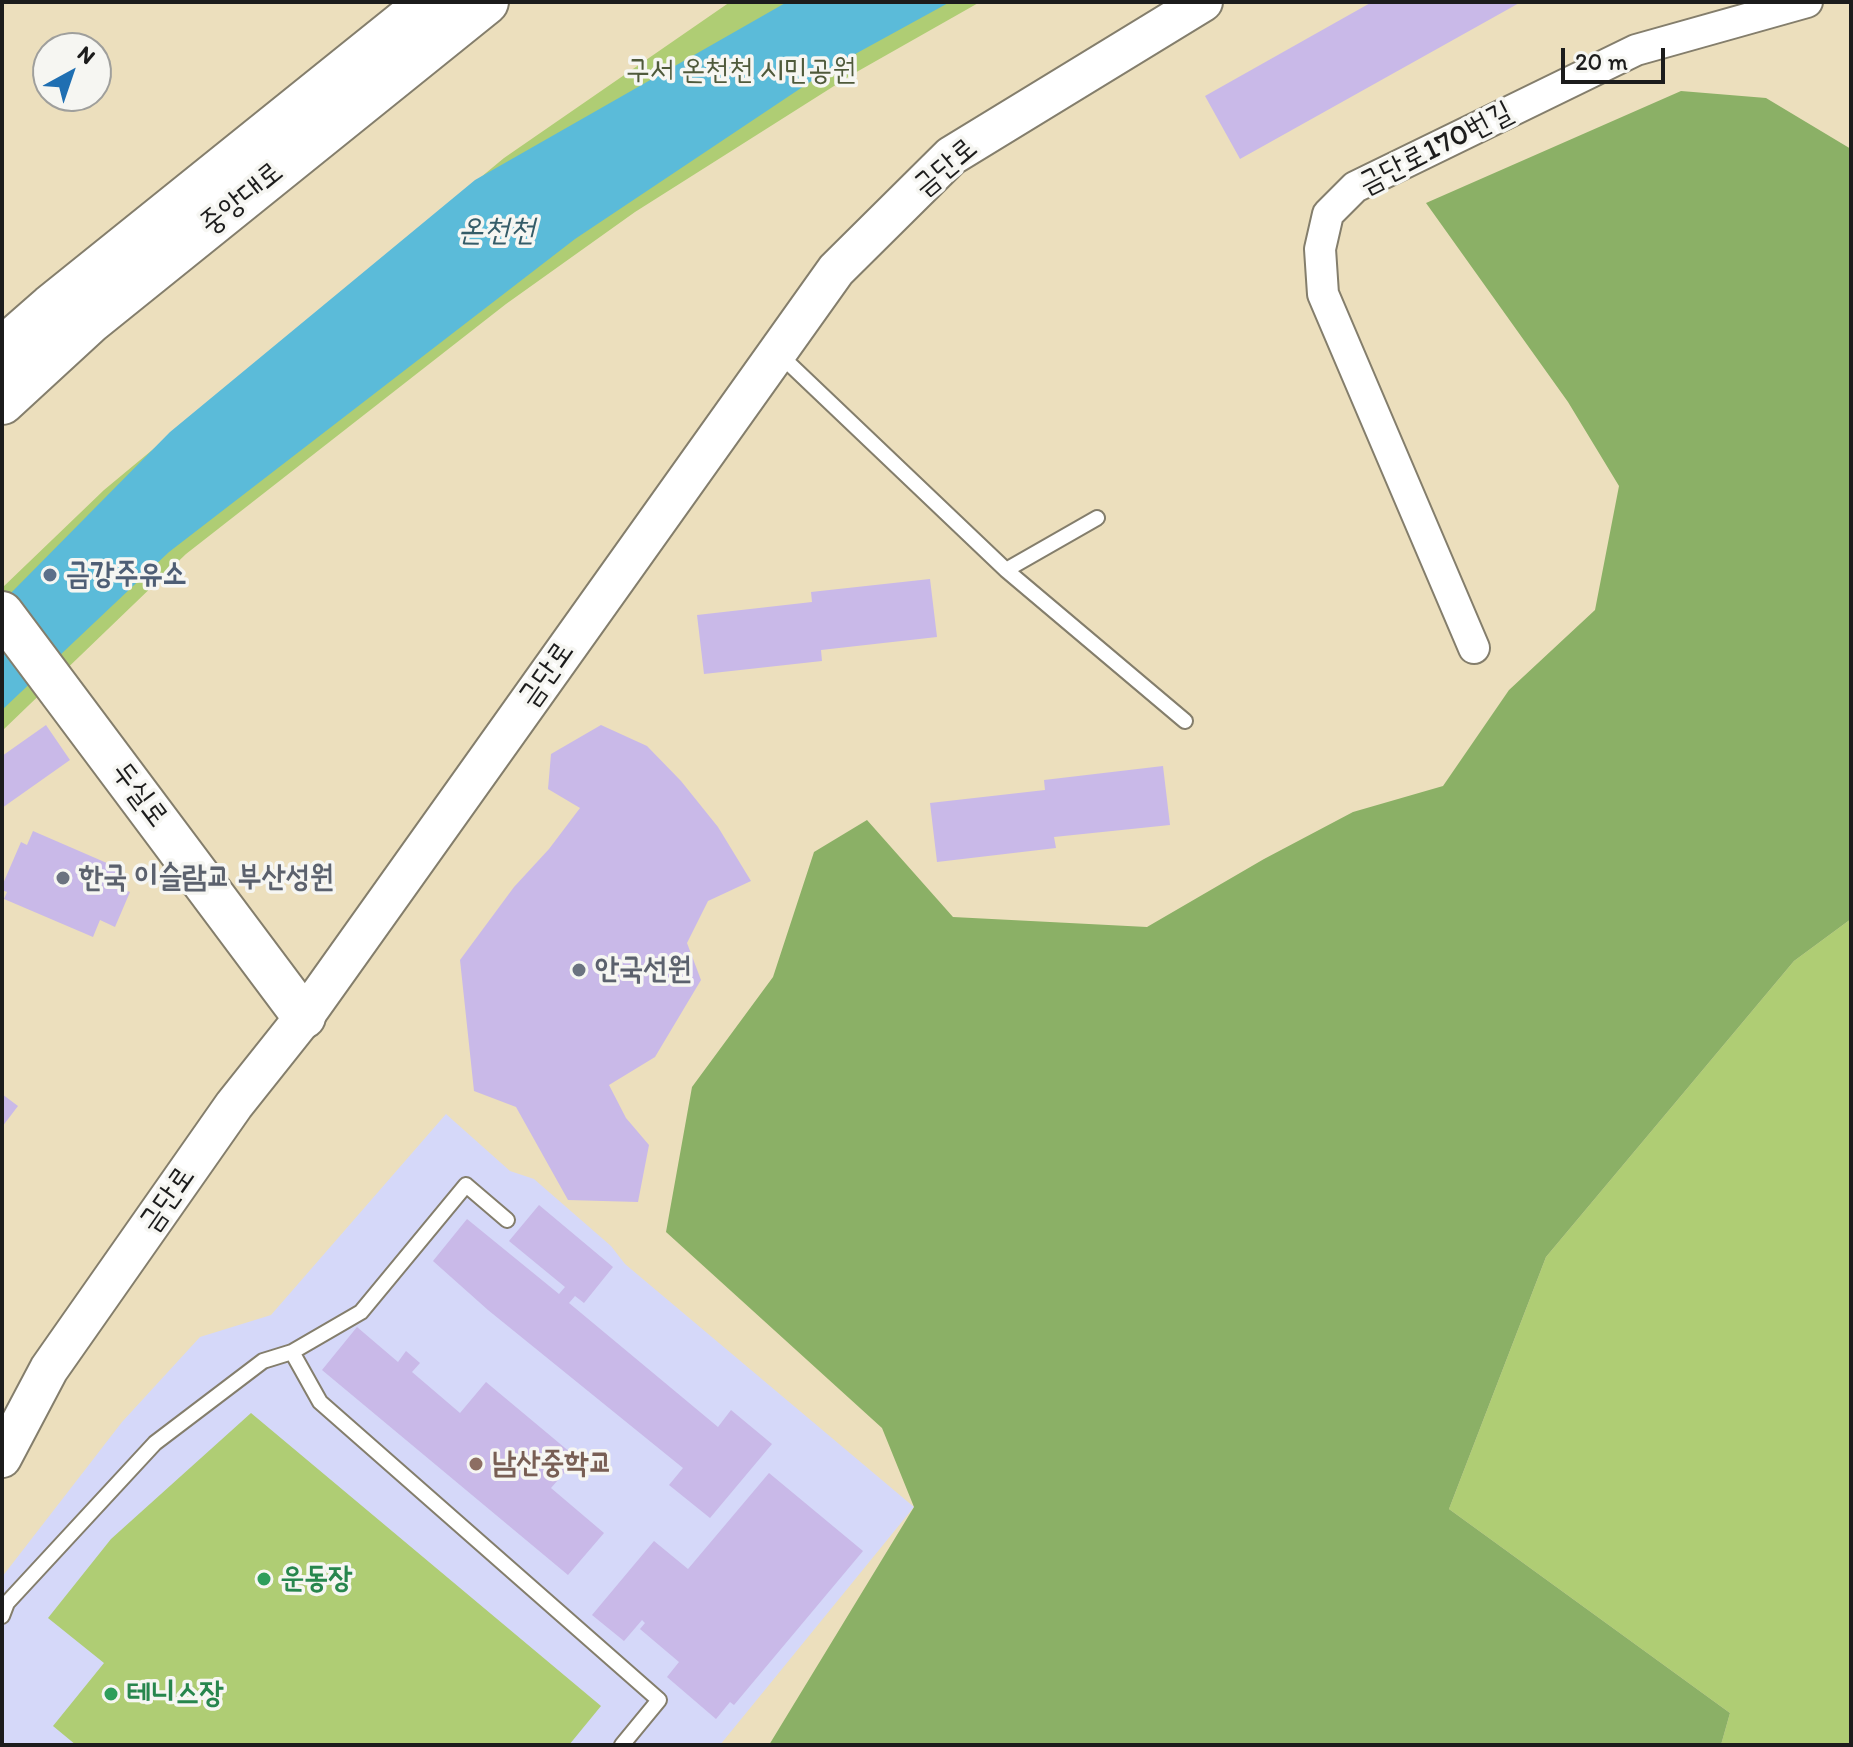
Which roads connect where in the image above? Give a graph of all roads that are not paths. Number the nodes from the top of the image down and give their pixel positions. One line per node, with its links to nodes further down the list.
1 (430, 2): 5 (main road, 중앙대로)
2 (486, 2): 7 (main road, 중앙대로)
3 (1203, 2): 6 (street, 금단로)
4 (1807, 2): 11 (street, 금단로170번길)
5 (2, 350)
6 (777, 353): 9 (lane); 13 (street, 금단로)
7 (2, 402)
8 (1097, 518): 9 (lane)
9 (1006, 570): 12 (lane)
10 (2, 613): 13 (main road, 두실로)
11 (1474, 648)
12 (1185, 721)
13 (304, 1017): 16 (street, 금단로)
14 (507, 1220): 15 (lane)
15 (292, 1352): 17 (lane); 18 (lane)
16 (2, 1458)
17 (2, 1616)
18 (622, 1745)

